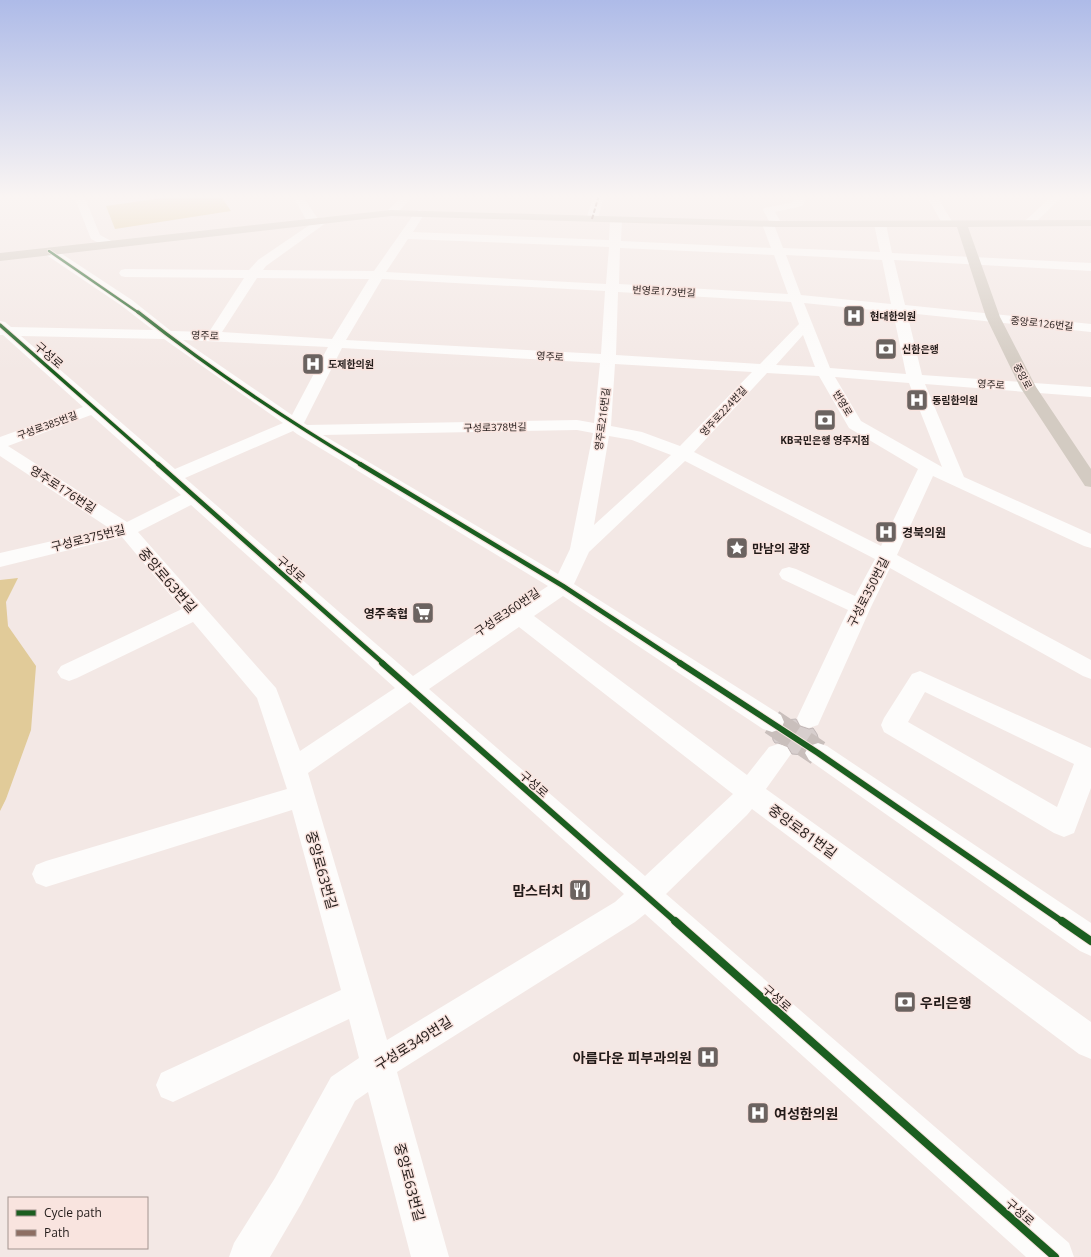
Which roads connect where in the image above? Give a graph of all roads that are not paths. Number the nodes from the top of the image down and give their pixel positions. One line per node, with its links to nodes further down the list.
1 (28, 254): 11 (main road)
2 (54, 254): 19 (street)
3 (119, 254): 14 (street)
4 (275, 254): 15 (street)
5 (392, 254): 16 (street)
6 (614, 254): 17 (street, 영주로216번길)
7 (780, 254): 18 (street, 번영로)
8 (824, 254): 10 (street)
9 (972, 254): 12 (main road, 중앙로)
10 (888, 256): 12 (street); 20 (street)
11 (0, 257)
12 (974, 260): 13 (street); 21 (main road, 중앙로)
13 (1091, 268)
14 (125, 274): 15 (street, 번영로173번길); 19 (street)
15 (253, 274): 16 (street, 번영로173번길); 26 (street)
16 (378, 275): 17 (street, 번영로173번길); 27 (street)
17 (612, 288): 18 (street, 번영로173번길); 28 (street, 영주로216번길)
18 (796, 298): 20 (street); 22 (street, 번영로)
19 (127, 303): 25 (street)
20 (899, 308): 21 (street); 31 (street)
21 (993, 317): 23 (street, 중앙로126번길); 32 (main road, 중앙로)
22 (806, 324): 29 (street); 30 (street, 번영로)
23 (1091, 328)
24 (2, 329): 25 (street, 영주로); 34 (street, 구성로)
25 (166, 334): 26 (street, 영주로); 35 (street)
26 (213, 336): 27 (street, 영주로)
27 (337, 343): 28 (street, 영주로); 35 (street)
28 (608, 360): 29 (street, 영주로); 36 (street, 영주로216번길)
29 (763, 368): 30 (street, 영주로); 39 (street, 영주로224번길)
30 (824, 372): 31 (street, 영주로); 40 (street, 번영로)
31 (915, 379): 32 (street, 영주로); 42 (street)
32 (1028, 387): 33 (street, 영주로); 43 (main road, 중앙로)
33 (1091, 392)
34 (94, 408): 37 (street, 구성로385번길); 41 (street, 구성로)
35 (299, 427): 36 (street, 구성로378번길); 41 (street, 구성로378번길); 51 (street)
36 (602, 429): 39 (street, 구성로378번길); 47 (street, 영주로216번길)
37 (0, 443)
38 (0, 448): 45 (street, 영주로176번길)
39 (683, 453): 47 (street); 48 (street, 구성로378번길)
40 (928, 467): 42 (street, 번영로); 48 (street, 구성로350번길)
41 (172, 477): 44 (street, 구성로)
42 (956, 480): 46 (street, 번영로)
43 (1091, 482)
44 (194, 496): 45 (street, 구성로375번길); 57 (street, 구성로)
45 (126, 530): 49 (street, 구성로375번길); 53 (street, 중앙로63번길)
46 (1091, 542)
47 (580, 549): 51 (street)
48 (886, 557): 52 (street, 구성로350번길); 55 (street, 구성로378번길)
49 (0, 560)
50 (789, 574): 52 (street)
51 (563, 586): 54 (street, 구성로360번길); 59 (street)
52 (860, 607): 58 (street, 구성로350번길)
53 (196, 611): 56 (street); 63 (street, 중앙로63번길)
54 (519, 616): 57 (street, 구성로360번길); 64 (street, 중앙로81번길)
55 (1091, 670)
56 (69, 672)
57 (412, 688): 63 (street); 66 (street, 구성로)
58 (809, 718)
59 (772, 722)
60 (818, 753): 67 (street)
61 (778, 754): 64 (street)
62 (1090, 759): 62 (street)
63 (298, 782): 65 (street); 68 (street, 중앙로63번길)
64 (750, 792): 66 (street); 69 (street, 중앙로81번길)
65 (46, 874)
66 (645, 895): 70 (street, 구성로349번길); 74 (street, 구성로)
67 (1091, 942)
68 (359, 998): 70 (street, 중앙로63번길); 71 (street)
69 (1091, 1042)
70 (378, 1065): 72 (street, 구성로349번길); 73 (street, 중앙로63번길)
71 (173, 1085)
72 (248, 1257)
73 (430, 1257)
74 (1055, 1257)

